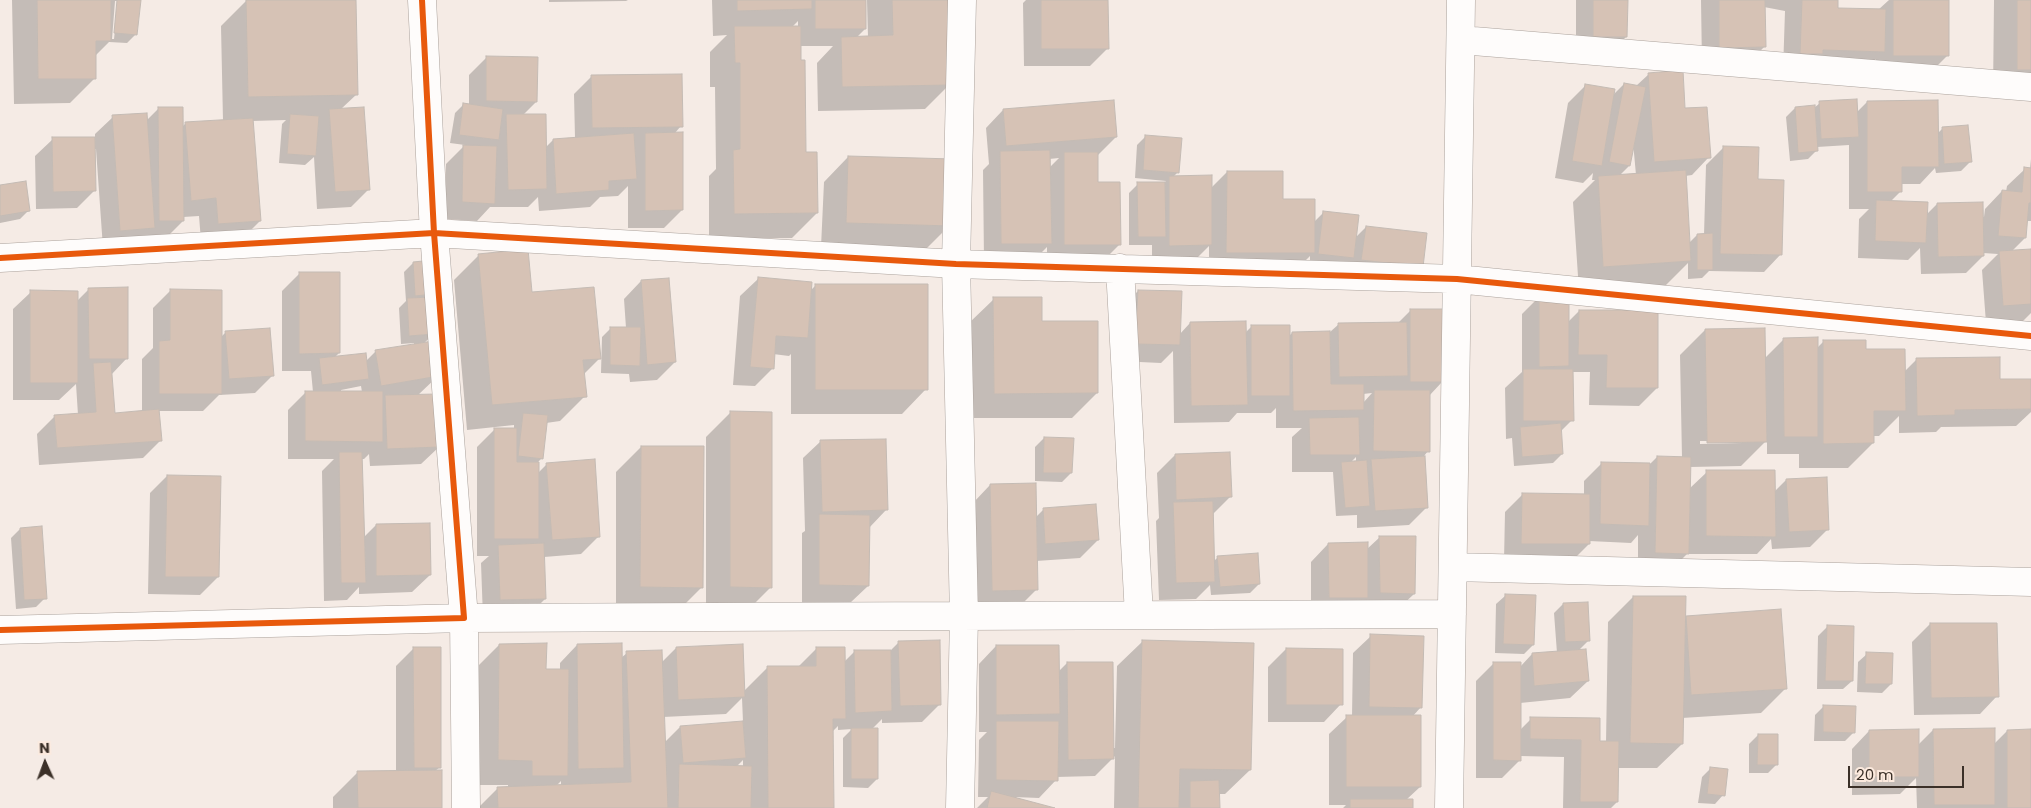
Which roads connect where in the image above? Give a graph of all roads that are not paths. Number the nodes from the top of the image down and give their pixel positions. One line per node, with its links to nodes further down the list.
1 (422, 0): 6 (street)
2 (962, 0): 8 (street)
3 (1461, 0): 4 (street)
4 (1460, 40): 5 (street); 10 (street)
5 (2031, 87)
6 (434, 233): 7 (street); 8 (street); 17 (street)
7 (0, 258)
8 (956, 264): 9 (street); 16 (street)
9 (1120, 268): 10 (street); 15 (street)
10 (1457, 278): 11 (street); 12 (street)
11 (2031, 336)
12 (1453, 566): 13 (street); 14 (street)
13 (2031, 582)
14 (1452, 614): 15 (street); 21 (street)
15 (1139, 615): 16 (street)
16 (964, 616): 17 (street); 20 (street)
17 (464, 618): 18 (street); 19 (street)
18 (0, 630)
19 (466, 808)
20 (960, 808)
21 (1449, 808)

